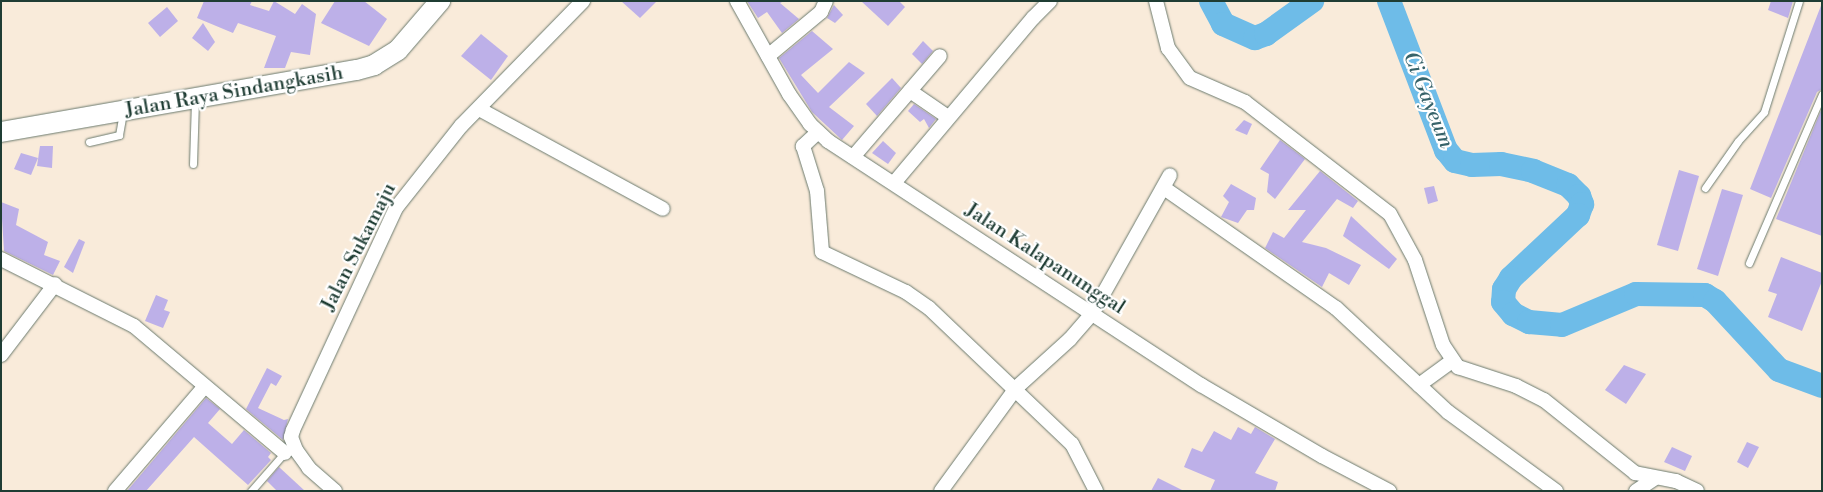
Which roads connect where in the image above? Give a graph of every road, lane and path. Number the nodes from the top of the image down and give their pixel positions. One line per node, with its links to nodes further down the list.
1 (440, 1): 12 (main road, Jalan Raya Sindangkasih)
2 (583, 1): 13 (street, Jalan Sukamaju)
3 (737, 1): 8 (street, Jalan Kalapanunggal)
4 (826, 1): 8 (street)
5 (1050, 1): 15 (street)
6 (1156, 1): 31 (street)
7 (1799, 1): 24 (lane)
8 (768, 56): 17 (street, Jalan Kalapanunggal)
9 (940, 56): 10 (street)
10 (910, 90): 15 (street); 19 (street)
11 (1822, 94): 27 (lane)
12 (194, 98): 14 (main road, Jalan Raya Sindangkasih); 20 (lane)
13 (479, 109): 25 (street); 35 (street, Jalan Sukamaju)
14 (123, 112): 16 (main road, Jalan Raya Sindangkasih); 18 (lane)
15 (948, 117): 22 (street)
16 (1, 132)
17 (818, 132): 19 (street, Jalan Kalapanunggal); 34 (street)
18 (89, 142)
19 (853, 157): 22 (street, Jalan Kalapanunggal)
20 (193, 164)
21 (1170, 175): 23 (street)
22 (894, 183): 29 (street, Jalan Kalapanunggal)
23 (1164, 188): 29 (street); 32 (street)
24 (1705, 188)
25 (663, 209)
26 (1, 259): 28 (street)
27 (1749, 263)
28 (55, 284): 30 (street); 33 (street)
29 (1092, 314): 34 (street); 42 (street, Jalan Kalapanunggal)
30 (1, 355)
31 (1450, 363): 32 (street); 36 (street)
32 (1419, 385): 43 (street)
33 (205, 386): 35 (street); 37 (street)
34 (1016, 388): 40 (street); 41 (street)
35 (288, 448): 38 (lane); 39 (street)
36 (1646, 484): 44 (street)
37 (115, 491)
38 (252, 491)
39 (335, 491)
40 (941, 491)
41 (1096, 491)
42 (1389, 491)
43 (1556, 491)
44 (1697, 491)

